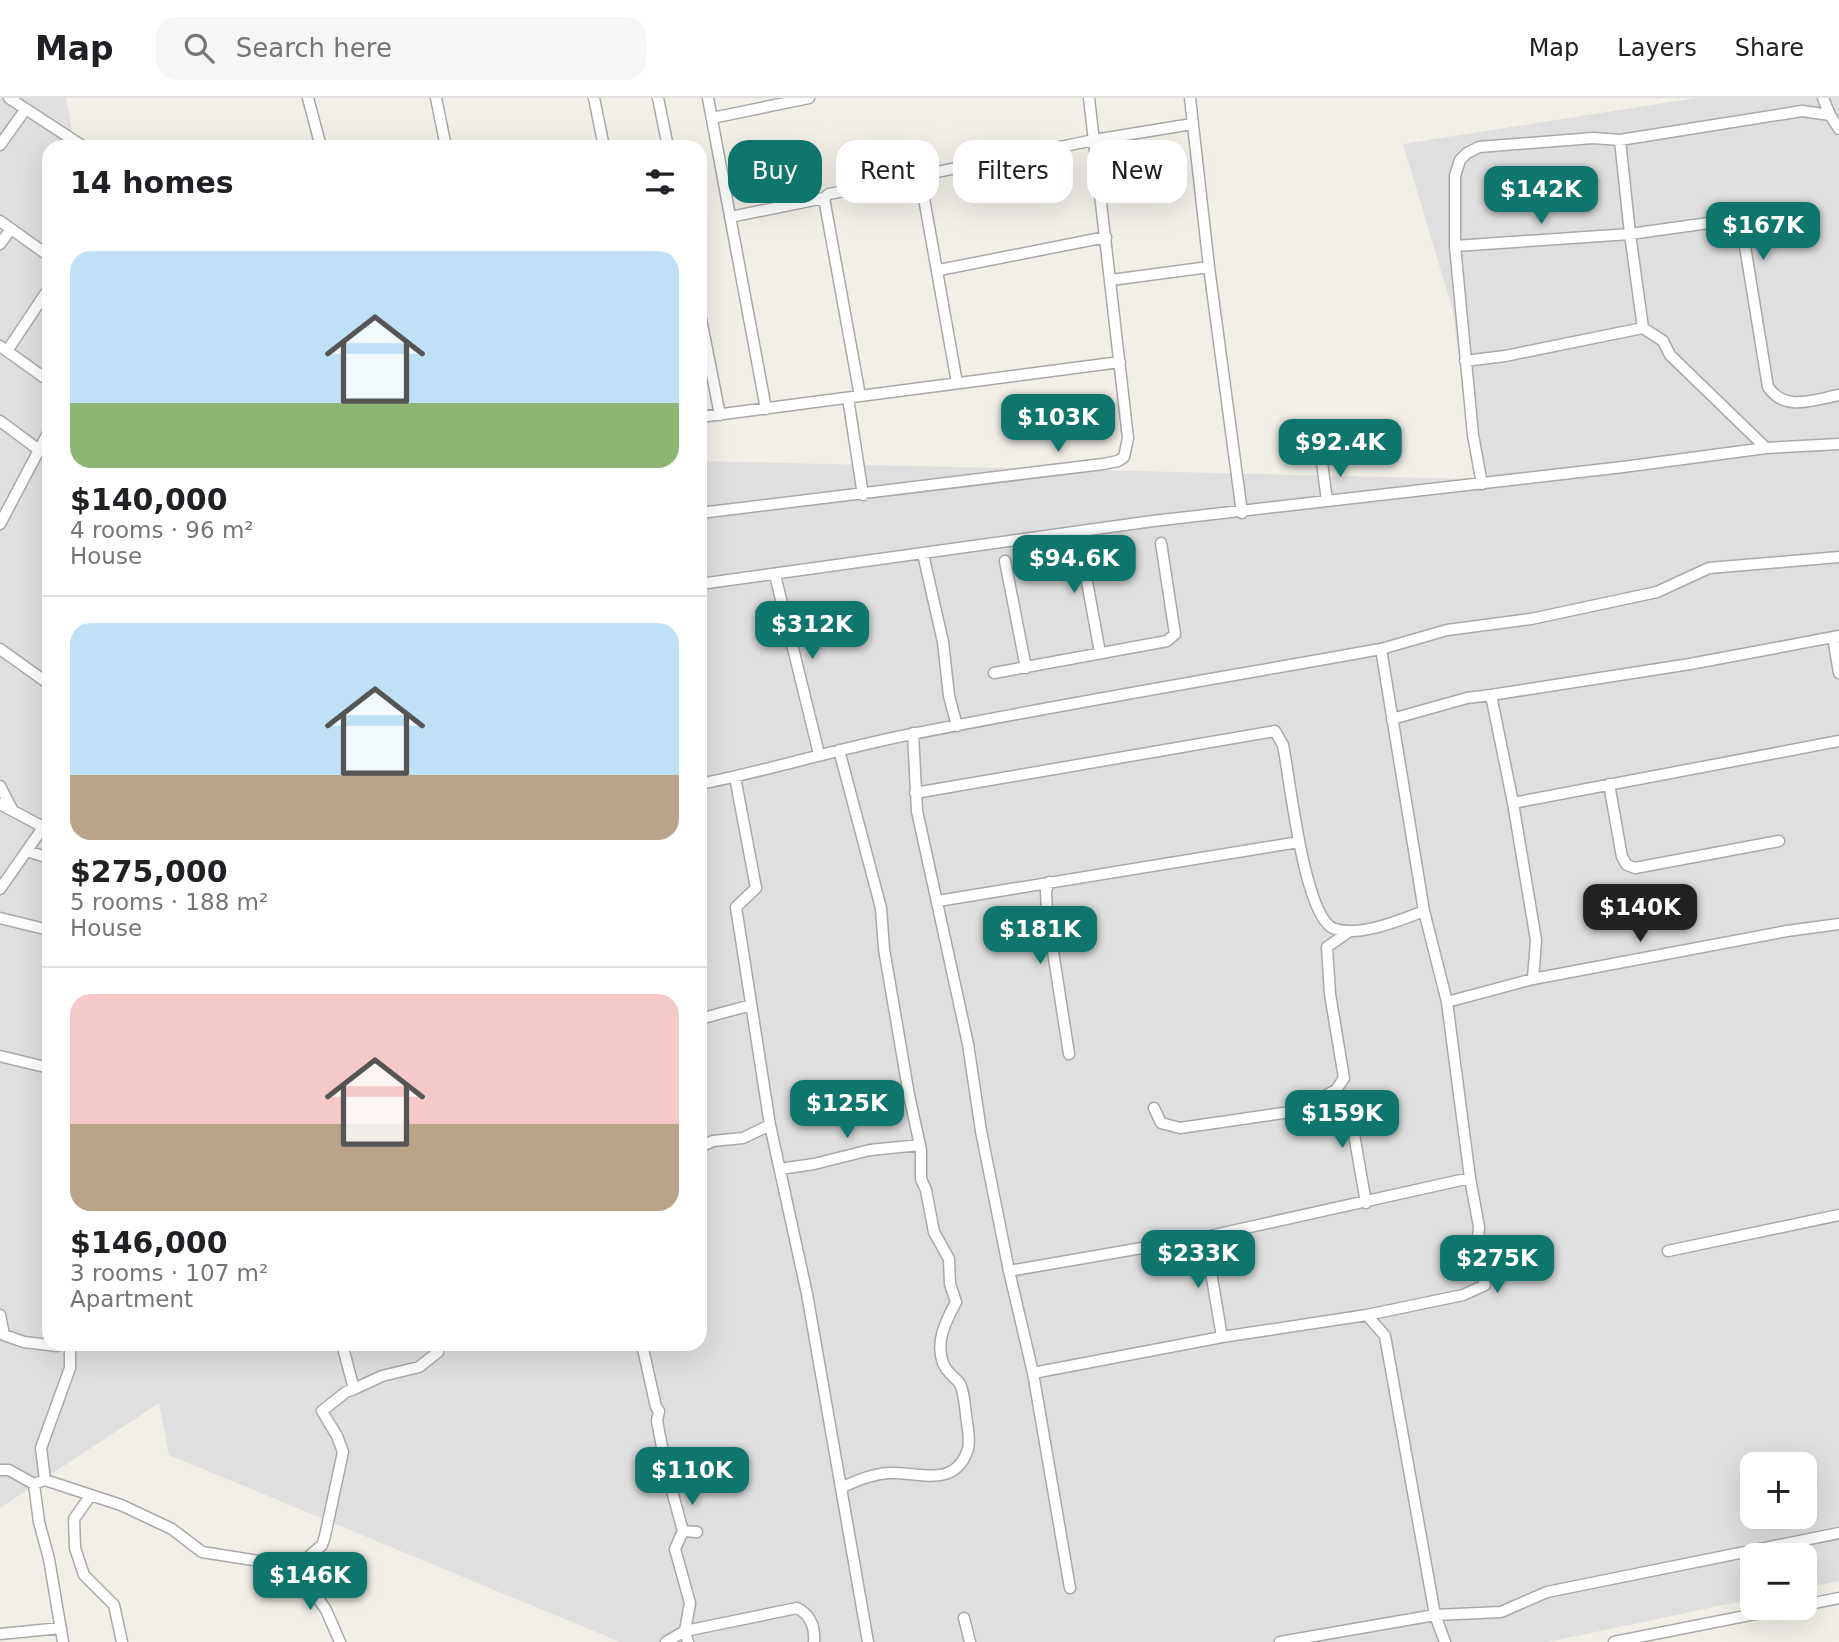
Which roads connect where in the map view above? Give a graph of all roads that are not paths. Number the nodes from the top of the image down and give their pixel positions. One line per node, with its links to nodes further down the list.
1 (9, 98): 11 (street)
2 (308, 98): 18 (street)
3 (436, 98): 19 (street)
4 (594, 98): 20 (street)
5 (658, 98): 21 (street)
6 (708, 98): 13 (street)
7 (809, 98): 13 (street)
8 (1089, 98): 16 (street)
9 (1190, 98): 14 (street)
10 (1823, 98): 12 (street)
11 (25, 110): 17 (street); 23 (street)
12 (1830, 115): 15 (street); 22 (street)
13 (712, 118): 28 (street)
14 (1192, 124): 16 (street); 36 (street)
15 (1839, 129)
16 (1094, 139): 24 (street); 32 (street)
17 (73, 140)
18 (319, 140)
19 (445, 140)
20 (603, 140)
21 (667, 140)
22 (1620, 140): 31 (street); 34 (street)
23 (0, 145)
24 (939, 172)
25 (836, 193): 26 (street)
26 (824, 198): 28 (street); 48 (street)
27 (925, 203): 37 (street)
28 (730, 217): 50 (street)
29 (0, 221): 30 (street)
30 (11, 229): 33 (street); 35 (street)
31 (1630, 234): 34 (street); 40 (street); 47 (street)
32 (1106, 237): 37 (street); 38 (street)
33 (0, 244)
34 (1455, 246): 43 (street)
35 (42, 251)
36 (1209, 267): 38 (street); 63 (street)
37 (939, 270): 46 (street)
38 (1111, 280): 44 (street)
39 (42, 297): 41 (street)
40 (1643, 328): 43 (street); 56 (street)
41 (4, 348): 45 (street)
42 (707, 349): 51 (street)
43 (1465, 361): 59 (street)
44 (1120, 362): 46 (street); 60 (street)
45 (42, 376)
46 (957, 383): 48 (street)
47 (1839, 395)
48 (860, 396): 49 (street)
49 (848, 398): 50 (street); 60 (street)
50 (766, 409): 51 (street)
51 (720, 415): 52 (street)
52 (707, 416)
53 (0, 421): 57 (street)
54 (42, 444): 57 (street)
55 (1839, 444): 56 (street)
56 (1766, 448): 59 (street)
57 (39, 450): 64 (street)
58 (1322, 462): 61 (street)
59 (1482, 484): 61 (street)
60 (863, 495): 62 (street)
61 (1327, 501): 63 (street)
62 (707, 512)
63 (1242, 513): 65 (street)
64 (0, 524)
65 (1078, 532): 67 (street); 75 (street)
66 (1161, 543): 75 (street)
67 (923, 554): 70 (street); 82 (street)
68 (1839, 557): 74 (street)
69 (1005, 561): 76 (street)
70 (775, 575): 71 (street); 86 (street)
71 (707, 583)
72 (1836, 637): 78 (street); 80 (street)
73 (0, 649): 79 (street)
74 (1381, 649): 81 (street); 82 (street)
75 (1100, 653): 76 (street)
76 (1026, 668): 77 (street)
77 (994, 673)
78 (1839, 673)
79 (42, 679)
80 (1491, 695): 81 (street); 92 (street)
81 (1392, 719): 104 (street)
82 (957, 726): 83 (street)
83 (913, 733): 85 (street); 91 (street)
84 (1839, 741): 89 (street)
85 (839, 750): 86 (street); 120 (street)
86 (819, 754): 87 (street)
87 (735, 777): 88 (street); 111 (street)
88 (707, 783)
89 (1609, 784): 92 (street); 97 (street)
90 (0, 786): 94 (street)
91 (915, 793): 98 (street); 103 (street)
92 (1513, 803): 109 (street)
93 (0, 804): 94 (street)
94 (13, 811): 95 (street)
95 (42, 822)
96 (42, 829): 99 (street)
97 (1779, 841)
98 (1299, 842): 101 (street); 108 (street)
99 (26, 851): 100 (street); 102 (street)
100 (42, 856)
101 (1049, 882): 103 (street); 113 (street)
102 (0, 889)
103 (938, 901): 127 (street)
104 (1424, 911): 108 (street); 110 (street)
105 (0, 918): 107 (street)
106 (1839, 924): 109 (street)
107 (42, 928)
108 (1350, 930): 116 (street)
109 (1533, 979): 110 (street)
110 (1447, 1002): 122 (street)
111 (751, 1005): 112 (street); 118 (street)
112 (707, 1017)
113 (1069, 1054)
114 (0, 1056): 115 (street)
115 (42, 1066)
116 (1336, 1090): 117 (street); 123 (street)
117 (1154, 1108)
118 (770, 1125): 119 (street); 121 (street)
119 (707, 1144)
120 (920, 1145): 121 (street); 141 (street)
121 (780, 1169): 141 (street)
122 (1470, 1178): 123 (street); 129 (street)
123 (1366, 1203): 125 (street)
124 (1839, 1215): 126 (street)
125 (1205, 1237): 127 (street); 130 (street)
126 (1668, 1251)
127 (1009, 1271): 136 (street)
128 (0, 1315): 131 (street)
129 (1367, 1315): 130 (street); 150 (street)
130 (1222, 1337): 136 (street)
131 (42, 1344)
132 (68, 1351): 139 (street)
133 (344, 1351): 137 (street)
134 (438, 1351): 137 (street)
135 (644, 1351): 143 (street)
136 (1033, 1373): 147 (street)
137 (354, 1389): 146 (street)
138 (0, 1469): 140 (street)
139 (45, 1480): 140 (street); 142 (street)
140 (33, 1484): 153 (street)
141 (842, 1487): 162 (street)
142 (91, 1495): 146 (street); 157 (street)
143 (683, 1531): 144 (street); 154 (street)
144 (697, 1532)
145 (1839, 1533): 150 (street)
146 (297, 1567): 158 (street)
147 (1070, 1588)
148 (1839, 1598): 149 (street)
149 (1817, 1602)
150 (1435, 1615): 164 (street); 165 (street)
151 (1740, 1617): 166 (street)
152 (964, 1618): 163 (street)
153 (61, 1628): 155 (street); 156 (street)
154 (685, 1631): 159 (street); 160 (street); 161 (street)
155 (0, 1634)
156 (63, 1642)
157 (122, 1642)
158 (340, 1642)
159 (666, 1642)
160 (688, 1642)
161 (814, 1642)
162 (868, 1642)
163 (970, 1642)
164 (1280, 1642)
165 (1445, 1642)
166 (1614, 1642)

